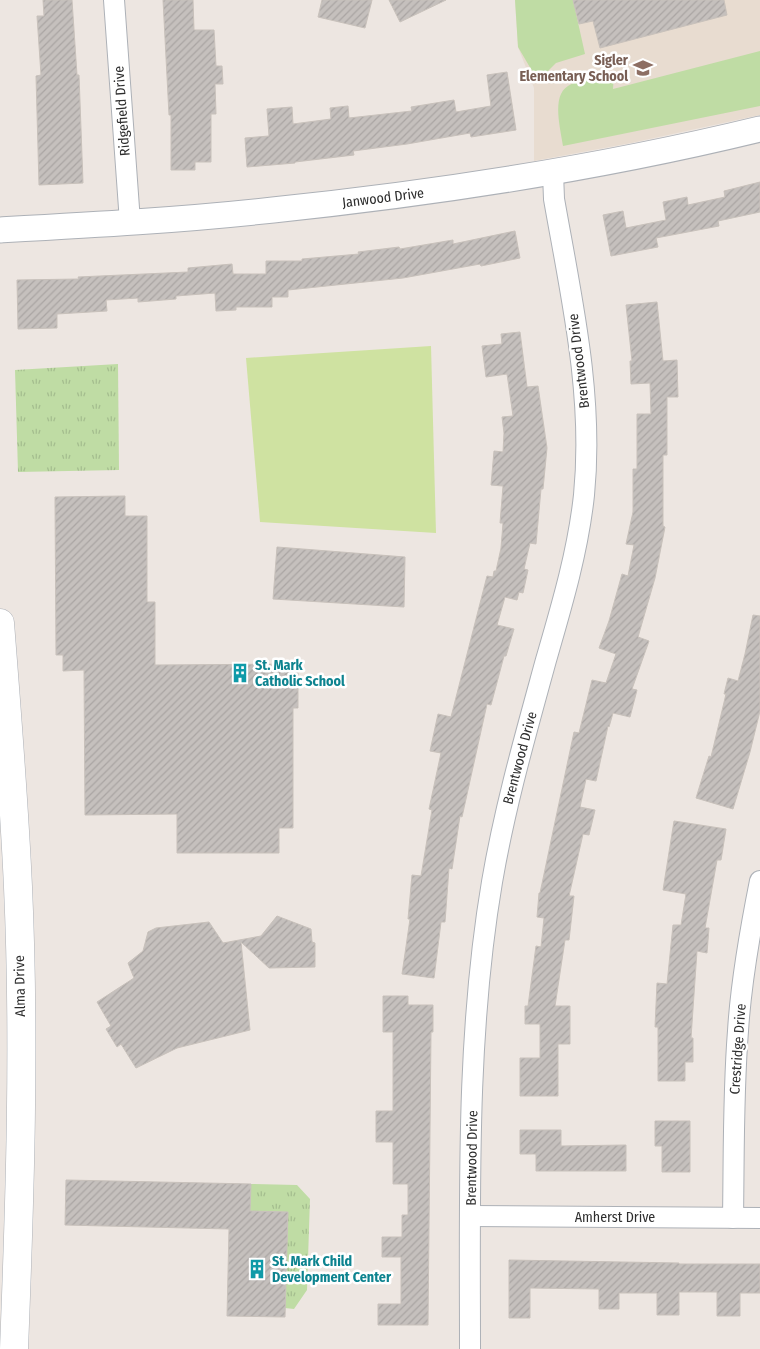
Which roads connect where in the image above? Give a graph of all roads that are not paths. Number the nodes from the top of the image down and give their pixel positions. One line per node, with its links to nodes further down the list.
1 (114, 0): 4 (street, Ridgefield Drive)
2 (760, 129): 3 (street, Janwood Drive)
3 (553, 173): 4 (street, Janwood Drive); 10 (street, Brentwood Drive)
4 (130, 222): 5 (street, Janwood Drive)
5 (0, 230)
6 (0, 623): 7 (main road, Alma Drive)
7 (1, 657): 9 (main road, Alma Drive)
8 (760, 881): 11 (street, Crestridge Drive)
9 (10, 1077): 13 (main road, Alma Drive)
10 (471, 1216): 11 (street, Amherst Drive); 14 (street, Brentwood Drive)
11 (733, 1218): 12 (street, Amherst Drive)
12 (760, 1218)
13 (14, 1349)
14 (470, 1349)

